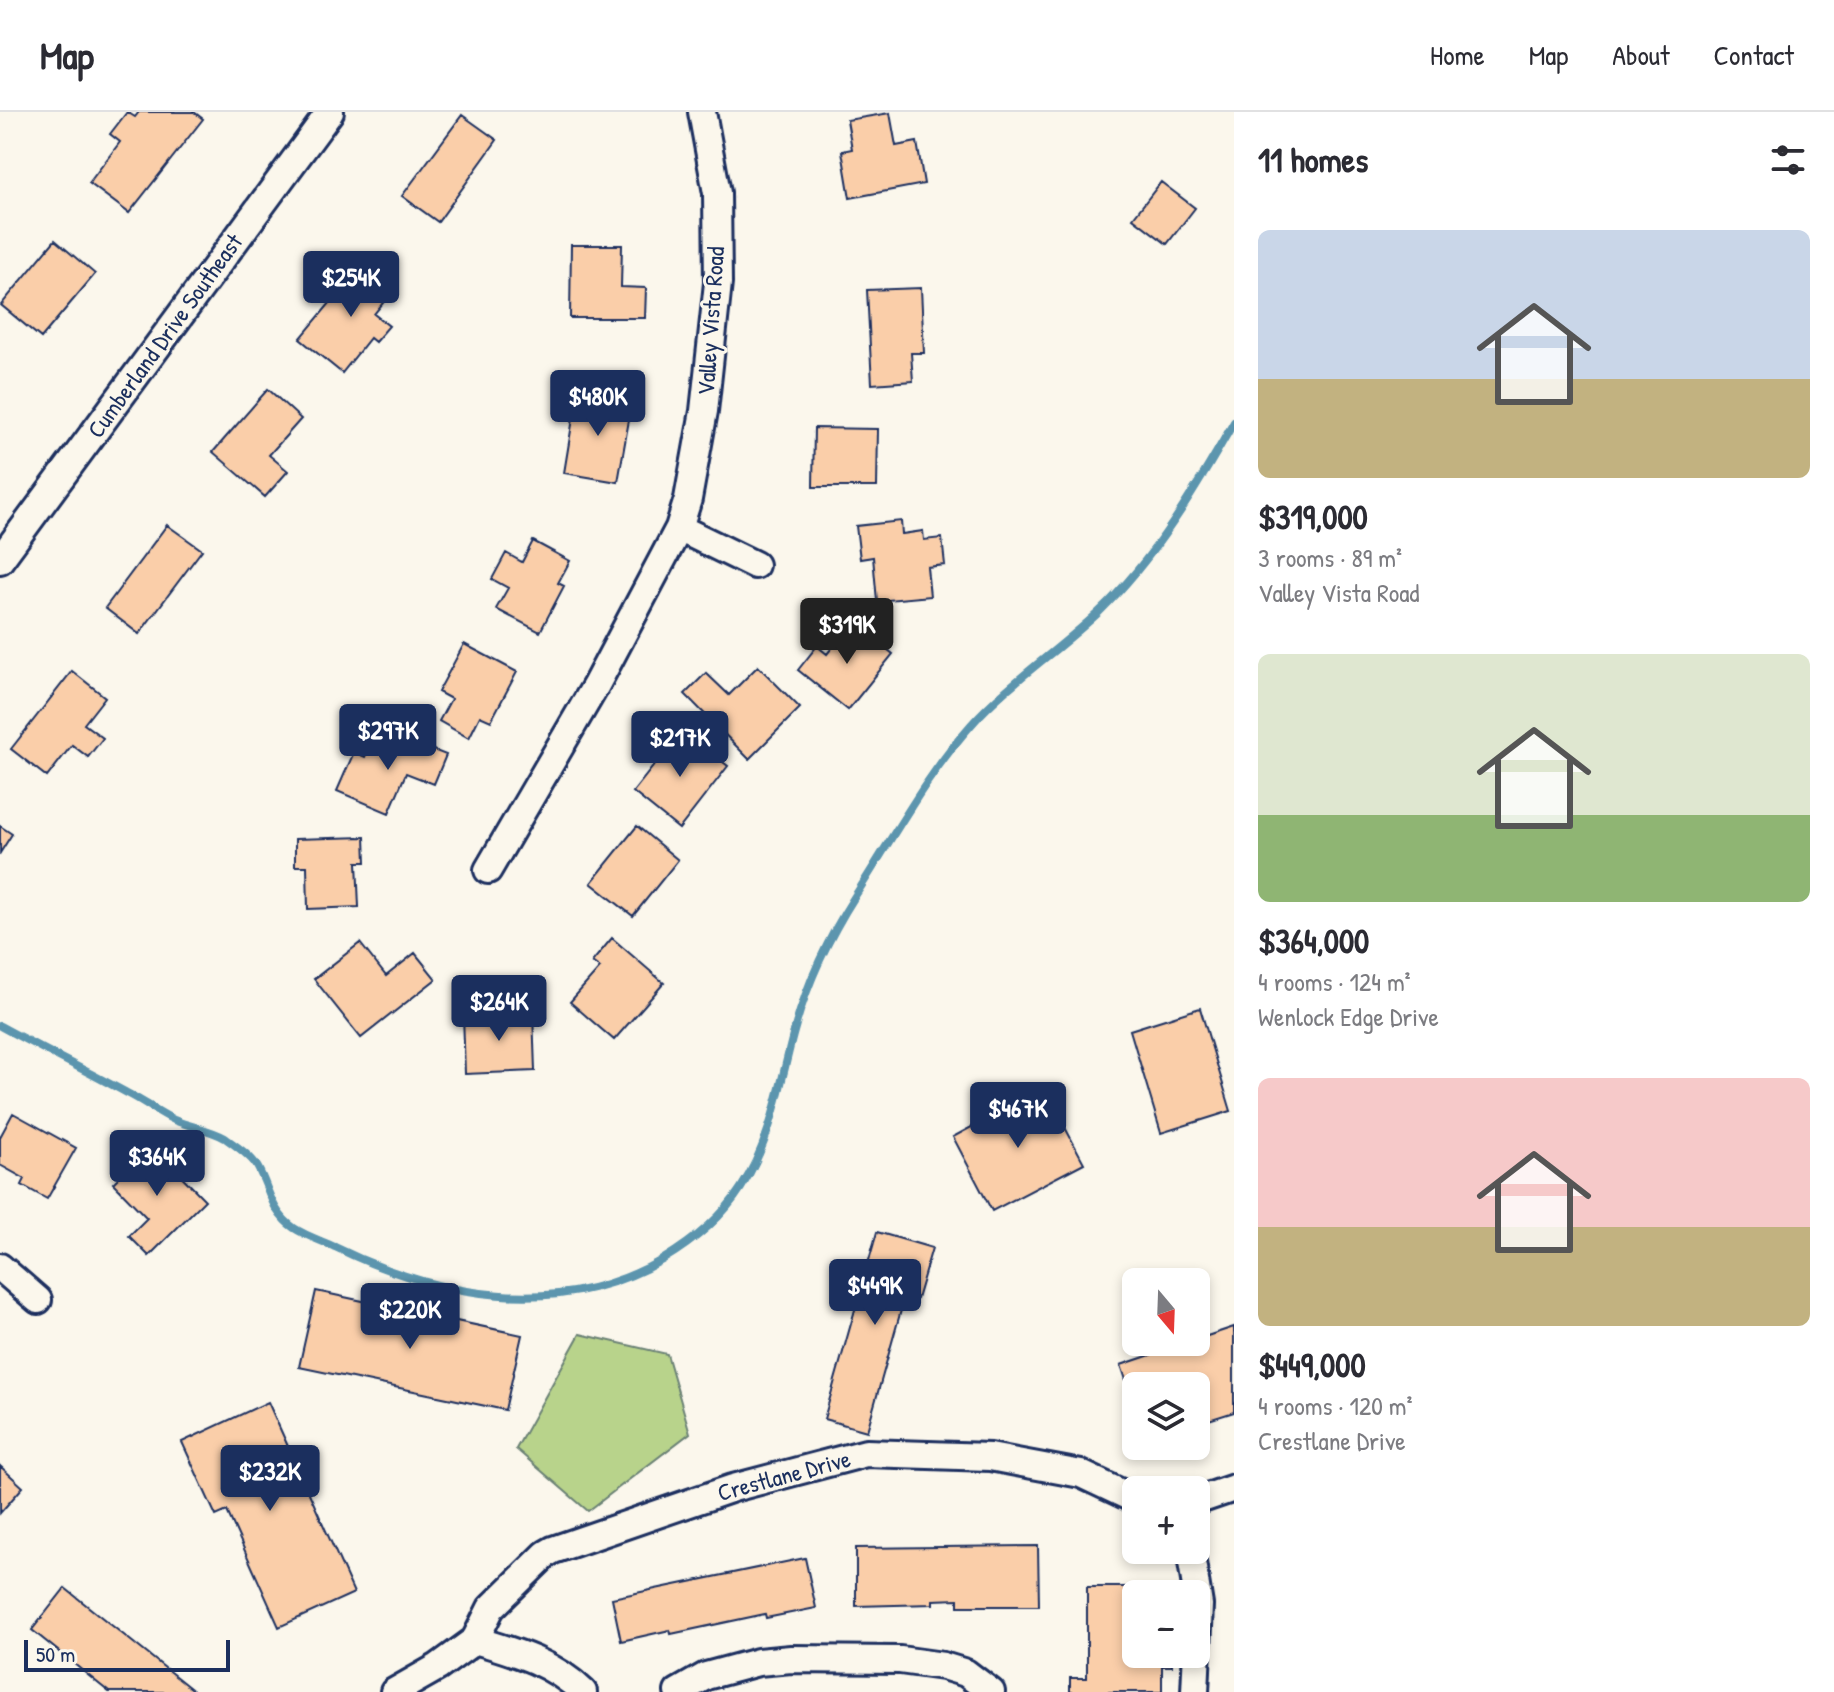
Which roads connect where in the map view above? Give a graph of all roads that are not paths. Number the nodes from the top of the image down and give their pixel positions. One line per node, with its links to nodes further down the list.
1 (330, 112): 4 (street, Cumberland Drive Southeast)
2 (702, 112): 3 (street, Valley Vista Road)
3 (679, 528): 5 (street); 6 (street, Valley Vista Road)
4 (0, 560)
5 (755, 565)
6 (488, 870)
7 (0, 1267): 8 (street)
8 (38, 1300)
9 (1234, 1488): 11 (street)
10 (1122, 1493): 13 (street, Crestlane Drive)
11 (1210, 1496)
12 (1192, 1564): 18 (street)
13 (475, 1640): 14 (street, Crestlane Drive); 15 (street)
14 (394, 1692)
15 (583, 1692)
16 (678, 1692): 17 (street)
17 (991, 1692)
18 (1195, 1692)

